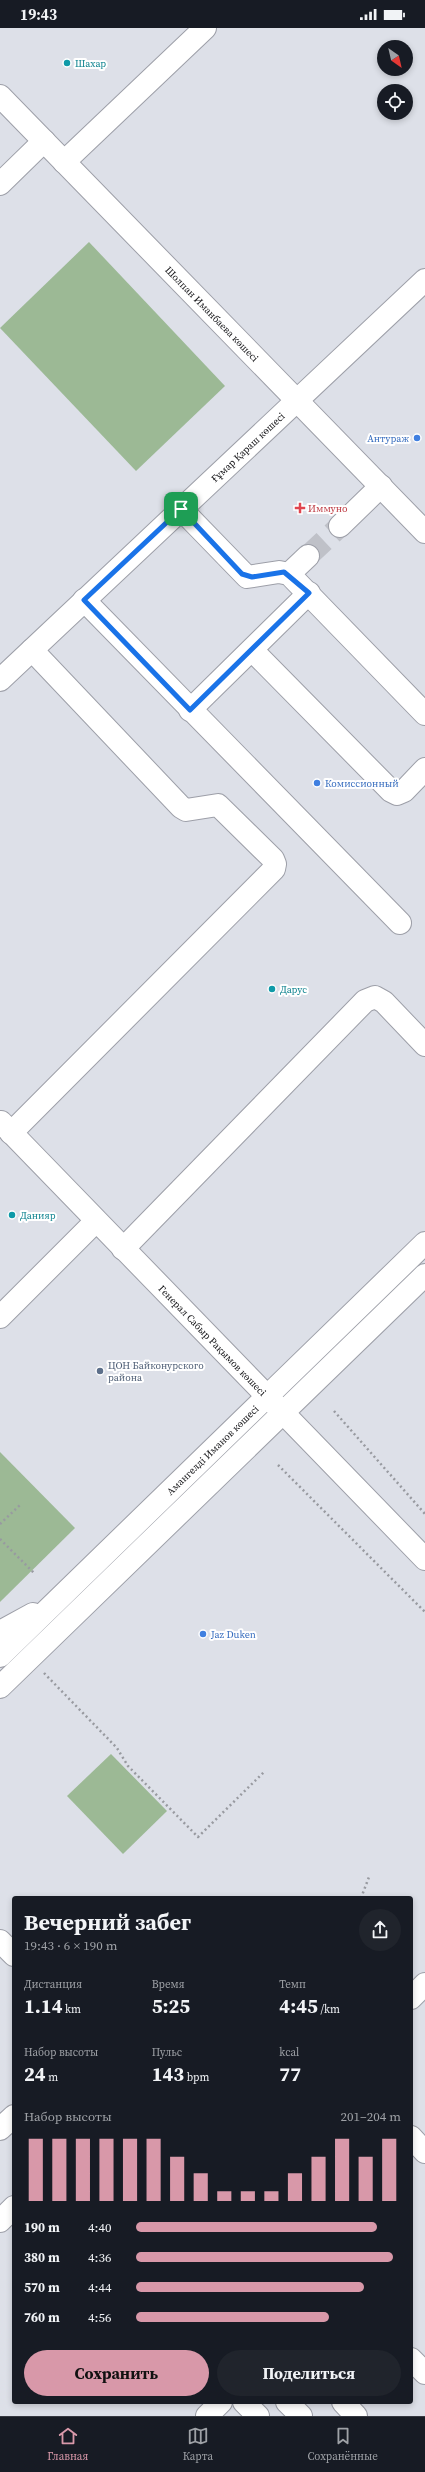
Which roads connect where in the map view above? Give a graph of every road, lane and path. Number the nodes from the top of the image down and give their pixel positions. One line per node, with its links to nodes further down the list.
1 (205, 28): 4 (street)
2 (0, 96): 3 (street, Шолпан Иманбаева көшесі)
3 (44, 141): 4 (street, Шолпан Иманбаева көшесі); 5 (street)
4 (64, 162): 7 (street, Шолпан Иманбаева көшесі)
5 (0, 184)
6 (422, 288): 7 (street, Ғұмар Қараш көшесі)
7 (296, 400): 8 (street, Шолпан Иманбаева көшесі); 9 (street, Ғұмар Қараш көшесі)
8 (381, 486): 10 (street); 11 (street, Шолпан Иманбаева көшесі)
9 (181, 509): 13 (street); 15 (street, Ғұмар Қараш көшесі)
10 (340, 526)
11 (425, 532)
12 (308, 556): 13 (street)
13 (289, 574): 14 (street)
14 (309, 593): 17 (street); 20 (street)
15 (84, 600): 16 (street, Ғұмар Қараш көшесі); 19 (street)
16 (32, 650): 18 (street, Ғұмар Қараш көшесі); 24 (street)
17 (252, 650): 19 (street); 21 (street)
18 (0, 680)
19 (190, 710): 22 (street)
20 (425, 714)
21 (425, 769)
22 (400, 923)
23 (422, 1034): 27 (street)
24 (5, 1127): 25 (street, Генерал Сабыр Рақымов көшесі)
25 (96, 1222): 27 (street, Генерал Сабыр Рақымов көшесі); 29 (street)
26 (425, 1244): 30 (street, Амангелді Иманов көшесі)
27 (123, 1249): 30 (street, Генерал Сабыр Рақымов көшесі)
28 (425, 1275): 32 (street)
29 (0, 1317)
30 (267, 1398): 32 (street, Генерал Сабыр Рақымов көшесі); 40 (street, Амангелді Иманов көшесі)
31 (334, 1411): 35 (path)
32 (283, 1415): 38 (street, Генерал Сабыр Рақымов көшесі); 45 (street)
33 (278, 1465): 41 (path)
34 (20, 1505): 36 (path)
35 (425, 1514)
36 (0, 1524)
37 (0, 1539): 39 (path)
38 (425, 1559)
39 (35, 1574)
40 (59, 1600): 42 (street); 43 (street, Амангелді Иманов көшесі)
41 (425, 1612)
42 (0, 1632)
43 (0, 1656)
44 (44, 1672): 46 (path)
45 (0, 1687)
46 (264, 1772)
47 (369, 1878): 48 (path)
48 (362, 1896)
49 (0, 1941): 50 (street)
50 (12, 1953)
51 (425, 1984): 52 (street)
52 (413, 1996)
53 (12, 2118): 54 (street)
54 (0, 2129)
55 (413, 2139): 56 (street)
56 (425, 2152)
57 (12, 2209): 58 (street)
58 (0, 2221)
59 (219, 2404): 63 (street)
60 (246, 2404): 64 (street)
61 (290, 2404): 65 (street)
62 (345, 2404): 66 (street)
63 (207, 2416)
64 (258, 2416)
65 (301, 2416)
66 (356, 2416)

